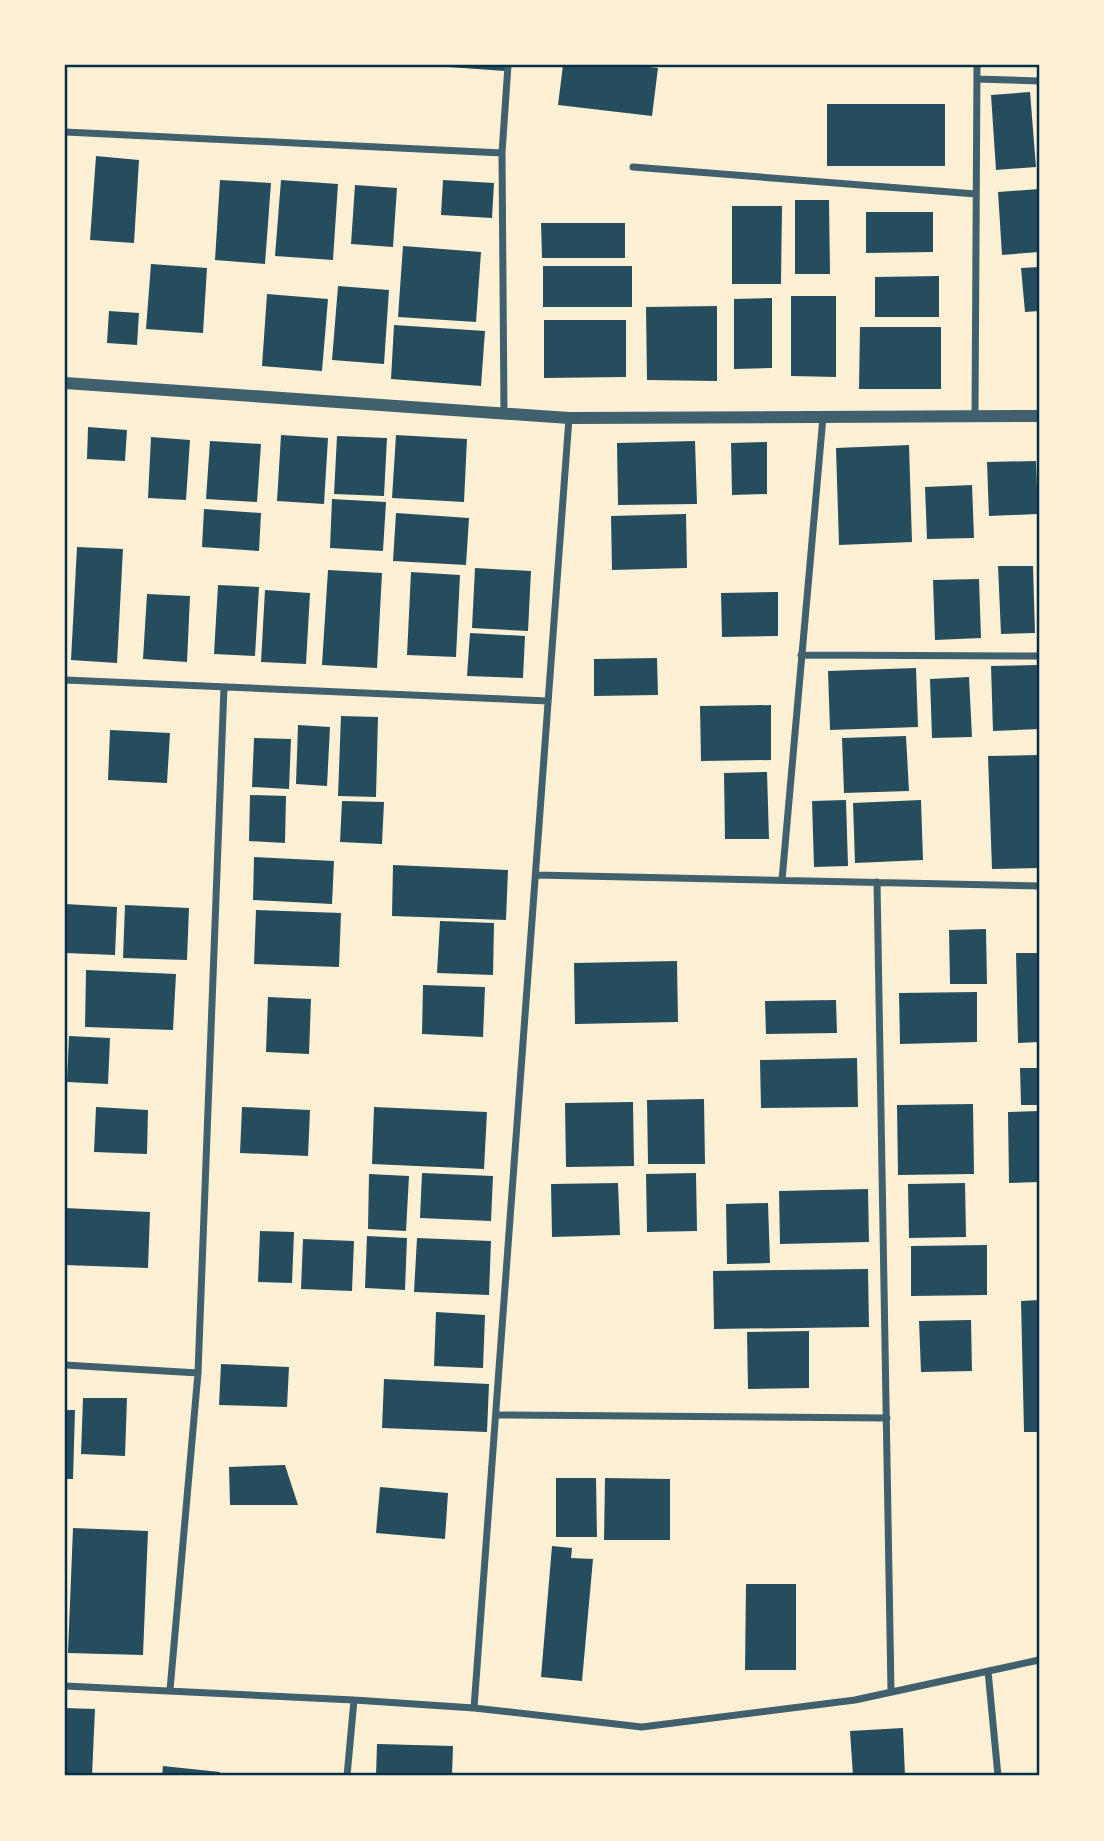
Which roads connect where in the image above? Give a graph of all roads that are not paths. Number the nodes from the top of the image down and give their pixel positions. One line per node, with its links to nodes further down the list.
1 (508, 65): 6 (street)
2 (977, 65): 3 (street)
3 (977, 79): 4 (street); 8 (street)
4 (1039, 81)
5 (65, 132): 6 (street)
6 (502, 153): 10 (street)
7 (633, 167): 8 (street)
8 (976, 194): 11 (street)
9 (65, 383): 10 (street)
10 (504, 414): 14 (street)
11 (975, 416): 12 (street); 13 (street)
12 (1039, 416)
13 (823, 417): 14 (street); 15 (street)
14 (569, 418): 19 (street)
15 (802, 655): 16 (street); 21 (street)
16 (1039, 656)
17 (65, 680): 18 (street)
18 (224, 687): 19 (street); 25 (street)
19 (548, 701): 20 (street)
20 (536, 875): 21 (street); 26 (street)
21 (782, 880): 22 (street)
22 (877, 882): 23 (street); 27 (street)
23 (1039, 886)
24 (65, 1365): 25 (street)
25 (198, 1373): 31 (street)
26 (496, 1415): 27 (street); 34 (street)
27 (887, 1418): 32 (street)
28 (1039, 1660): 29 (street)
29 (988, 1671): 32 (street); 36 (street)
30 (65, 1686): 31 (street)
31 (170, 1690): 33 (street)
32 (891, 1691): 34 (street)
33 (354, 1700): 34 (street); 35 (street)
34 (474, 1708)
35 (347, 1776)
36 (998, 1776)

